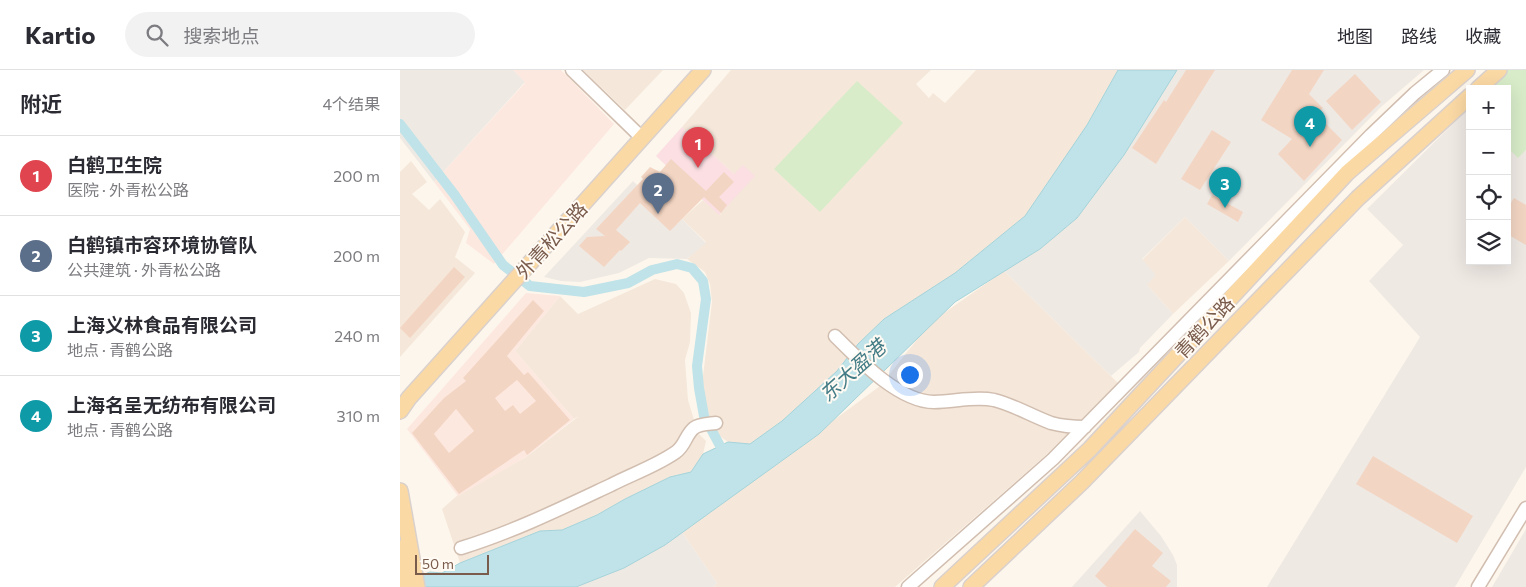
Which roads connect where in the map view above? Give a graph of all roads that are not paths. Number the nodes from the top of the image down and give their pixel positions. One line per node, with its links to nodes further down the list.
1 (572, 70): 9 (street)
2 (689, 70): 9 (main road, 外青松公路)
3 (703, 70): 9 (main road, 外青松公路)
4 (1442, 70): 15 (street)
5 (1467, 70): 23 (main road, 青鹤公路)
6 (1499, 70): 7 (main road)
7 (1482, 85)
8 (1466, 100): 24 (main road, 青鹤公路)
9 (638, 135): 10 (main road, 外青松公路)
10 (514, 274): 12 (main road, 外青松公路); 13 (main road, 外青松公路)
11 (835, 336): 15 (street)
12 (400, 394)
13 (400, 411)
14 (716, 423): 18 (street)
15 (1081, 431): 22 (street)
16 (400, 490): 19 (main road)
17 (1526, 508): 25 (street)
18 (460, 548)
19 (405, 555): 20 (main road); 21 (main road)
20 (406, 587)
21 (418, 587)
22 (908, 587)
23 (942, 587)
24 (971, 587)
25 (1478, 587)

